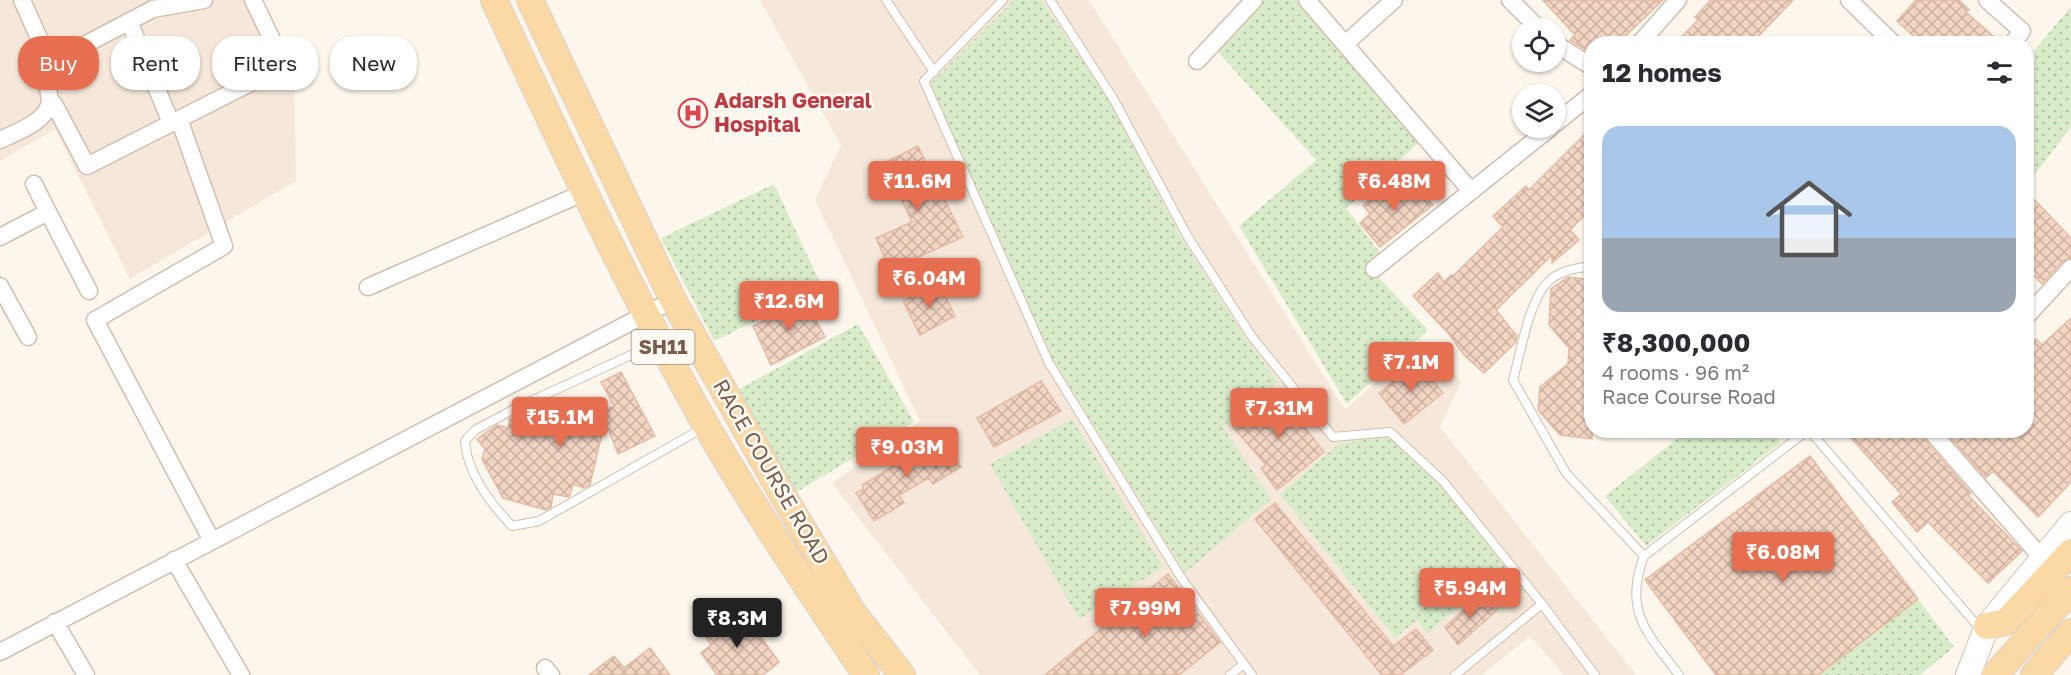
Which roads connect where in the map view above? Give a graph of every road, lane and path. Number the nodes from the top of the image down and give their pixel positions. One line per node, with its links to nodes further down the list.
1 (22, 0): 19 (street)
2 (204, 0): 16 (street)
3 (253, 0): 33 (street)
4 (494, 0): 38 (main road, RACE COURSE ROAD / SH11)
5 (530, 0): 47 (main road, RACE COURSE ROAD / SH11)
6 (886, 0): 28 (lane)
7 (1003, 0): 28 (lane)
8 (1050, 0): 63 (lane)
9 (1254, 0): 26 (street)
10 (1307, 0): 24 (street)
11 (1394, 0): 24 (street)
12 (1510, 0): 17 (street)
13 (1678, 0): 20 (street)
14 (1849, 0): 21 (street)
15 (1987, 0): 22 (street)
16 (151, 4): 18 (street)
17 (1528, 18)
18 (129, 21): 23 (street); 33 (street)
19 (38, 36)
20 (1646, 36)
21 (1886, 36)
22 (2019, 36)
23 (99, 37)
24 (1346, 44): 37 (street)
25 (1566, 50): 27 (street)
26 (1197, 61)
27 (1584, 62)
28 (933, 72): 68 (lane)
29 (49, 90): 31 (street)
30 (1584, 100): 32 (street)
31 (50, 102): 33 (street); 35 (street)
32 (1566, 115)
33 (175, 121): 57 (street)
34 (1537, 138): 37 (street)
35 (0, 140)
36 (34, 184): 39 (street)
37 (1471, 190): 43 (street)
38 (584, 193): 45 (street); 49 (main road, RACE COURSE ROAD / SH11)
39 (48, 212): 40 (street); 46 (street)
40 (0, 237)
41 (1584, 267): 59 (lane)
42 (2071, 268): 48 (street)
43 (1374, 269)
44 (0, 286): 50 (street)
45 (368, 287)
46 (89, 291)
47 (673, 300): 49 (street); 72 (main road, RACE COURSE ROAD / SH11)
48 (2034, 307)
49 (645, 314): 51 (main road, RACE COURSE ROAD / SH11); 57 (street)
50 (28, 337)
51 (660, 342): 52 (main road, RACE COURSE ROAD / SH11); 52 (lane)
52 (707, 426): 71 (main road, RACE COURSE ROAD / SH11)
53 (1799, 438): 59 (lane)
54 (1816, 438): 65 (lane)
55 (1937, 438): 60 (street)
56 (2071, 524): 60 (street)
57 (213, 540): 61 (street)
58 (2071, 552): 65 (main road)
59 (1644, 556): 77 (lane)
60 (2042, 558): 65 (street)
61 (174, 560): 64 (street); 70 (street)
62 (2071, 590): 79 (main road)
63 (1542, 604): 75 (lane); 76 (lane)
64 (56, 622): 67 (street); 69 (street)
65 (1985, 630): 78 (street)
66 (2071, 632): 80 (main road)
67 (0, 652)
68 (1244, 664): 73 (lane); 74 (lane)
69 (86, 675)
70 (241, 675)
71 (866, 675)
72 (902, 675)
73 (1230, 675)
74 (1252, 675)
75 (1455, 675)
76 (1595, 675)
77 (1679, 675)
78 (1968, 675)
79 (1995, 675)
80 (2034, 675)

